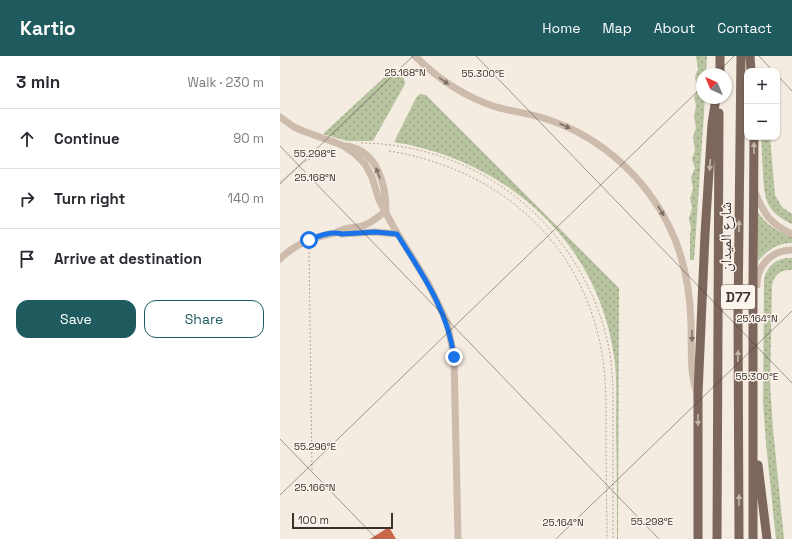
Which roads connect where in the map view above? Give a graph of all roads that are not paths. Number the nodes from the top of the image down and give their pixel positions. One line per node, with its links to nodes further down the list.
1 (415, 56): 19 (street, one-way to 19)
2 (720, 56): 5 (main road)
3 (742, 56): 24 (main road, شارع الميدان / D77, one-way to 3)
4 (750, 56): 6 (main road)
5 (720, 68)
6 (751, 68)
7 (715, 104): 19 (main road, one-way to 19)
8 (719, 104): 23 (main road, شارع الميدان / D77)
9 (280, 117): 12 (street)
10 (754, 140): 11 (main road, one-way to 10)
11 (753, 188): 15 (street); 18 (main road)
12 (386, 211): 13 (street); 14 (street)
13 (338, 232): 14 (street); 17 (street)
14 (397, 234): 21 (street)
15 (792, 234)
16 (792, 250): 18 (street)
17 (280, 258)
18 (753, 316): 20 (main road)
19 (698, 394): 22 (main road, one-way to 22)
20 (753, 436): 25 (main road); 26 (main road)
21 (458, 539)
22 (698, 539)
23 (717, 539)
24 (739, 539)
25 (754, 539)
26 (767, 539)

